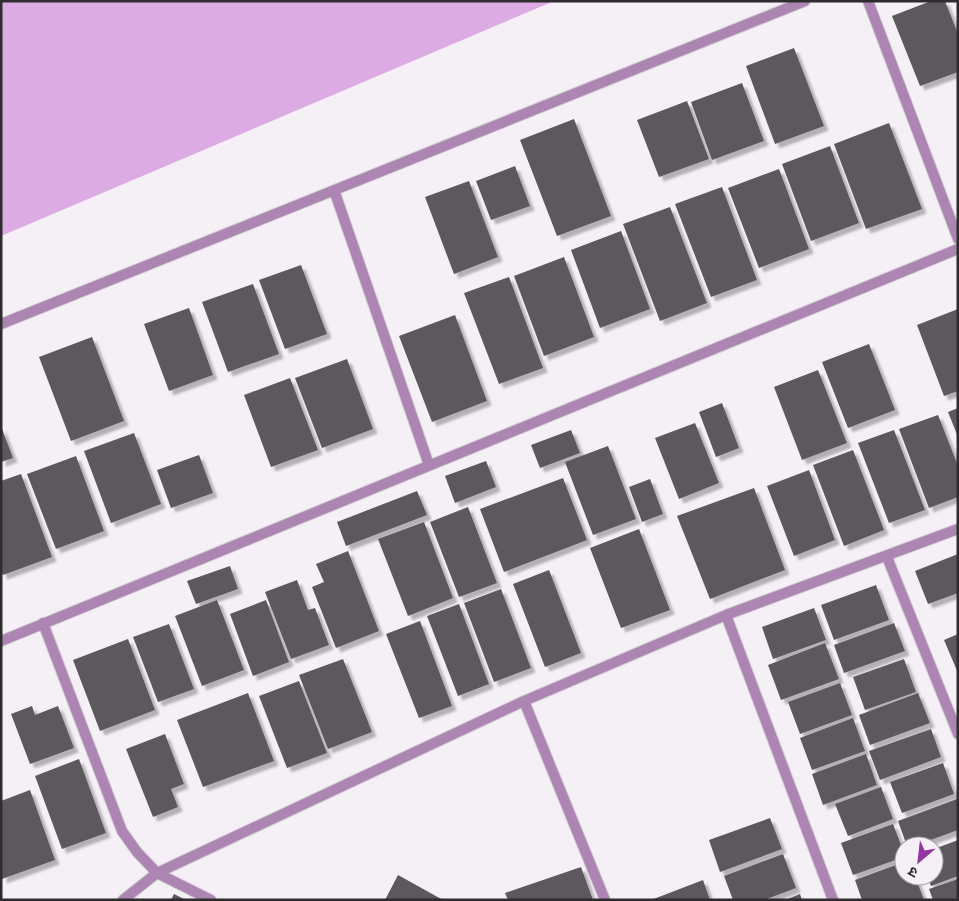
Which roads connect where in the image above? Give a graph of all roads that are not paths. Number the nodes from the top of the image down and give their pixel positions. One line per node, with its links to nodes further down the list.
1 (805, 1): 3 (street)
2 (868, 1): 4 (street)
3 (334, 190): 6 (street); 7 (street)
4 (958, 239)
5 (958, 249): 7 (street)
6 (1, 324)
7 (429, 465): 11 (street)
8 (958, 529): 9 (street)
9 (887, 557): 10 (street); 14 (street)
10 (726, 615): 13 (street); 19 (street)
11 (43, 623): 12 (street); 15 (street)
12 (1, 641)
13 (524, 701): 15 (street); 18 (street)
14 (958, 734)
15 (157, 873): 16 (street); 17 (street)
16 (123, 900)
17 (211, 900)
18 (606, 900)
19 (834, 900)

